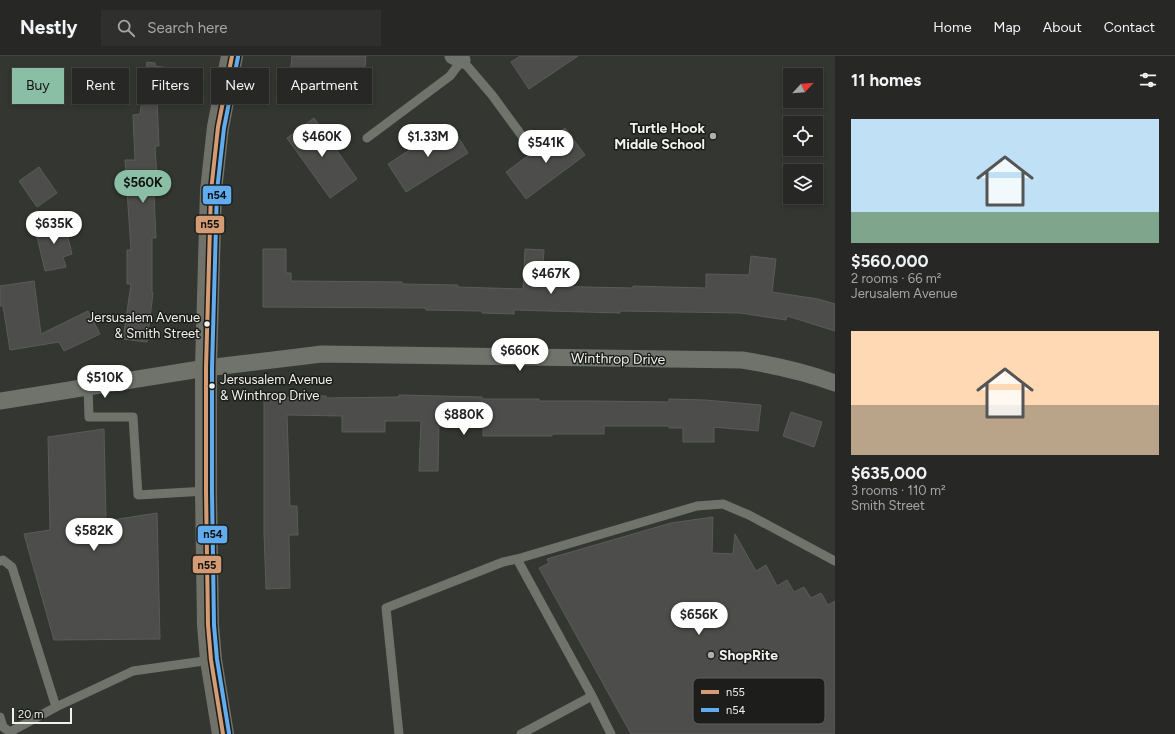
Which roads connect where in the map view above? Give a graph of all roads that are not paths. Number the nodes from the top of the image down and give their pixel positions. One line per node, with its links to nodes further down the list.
1 (232, 56): 5 (main road)
2 (460, 57): 3 (lane); 4 (lane)
3 (367, 138)
4 (525, 140)
5 (206, 368): 6 (street, Winthrop Drive); 7 (street, Winthrop Drive); 9 (main road)
6 (835, 383)
7 (88, 387): 8 (street, Winthrop Drive); 9 (lane)
8 (0, 401)
9 (206, 491): 13 (main road)
10 (517, 559): 12 (lane); 14 (lane); 18 (lane)
11 (0, 561): 15 (lane)
12 (835, 561)
13 (211, 660): 15 (lane); 17 (main road)
14 (592, 696): 19 (lane); 20 (lane)
15 (56, 707): 16 (lane)
16 (0, 717)
17 (223, 734)
18 (399, 734)
19 (521, 734)
20 (611, 734)

